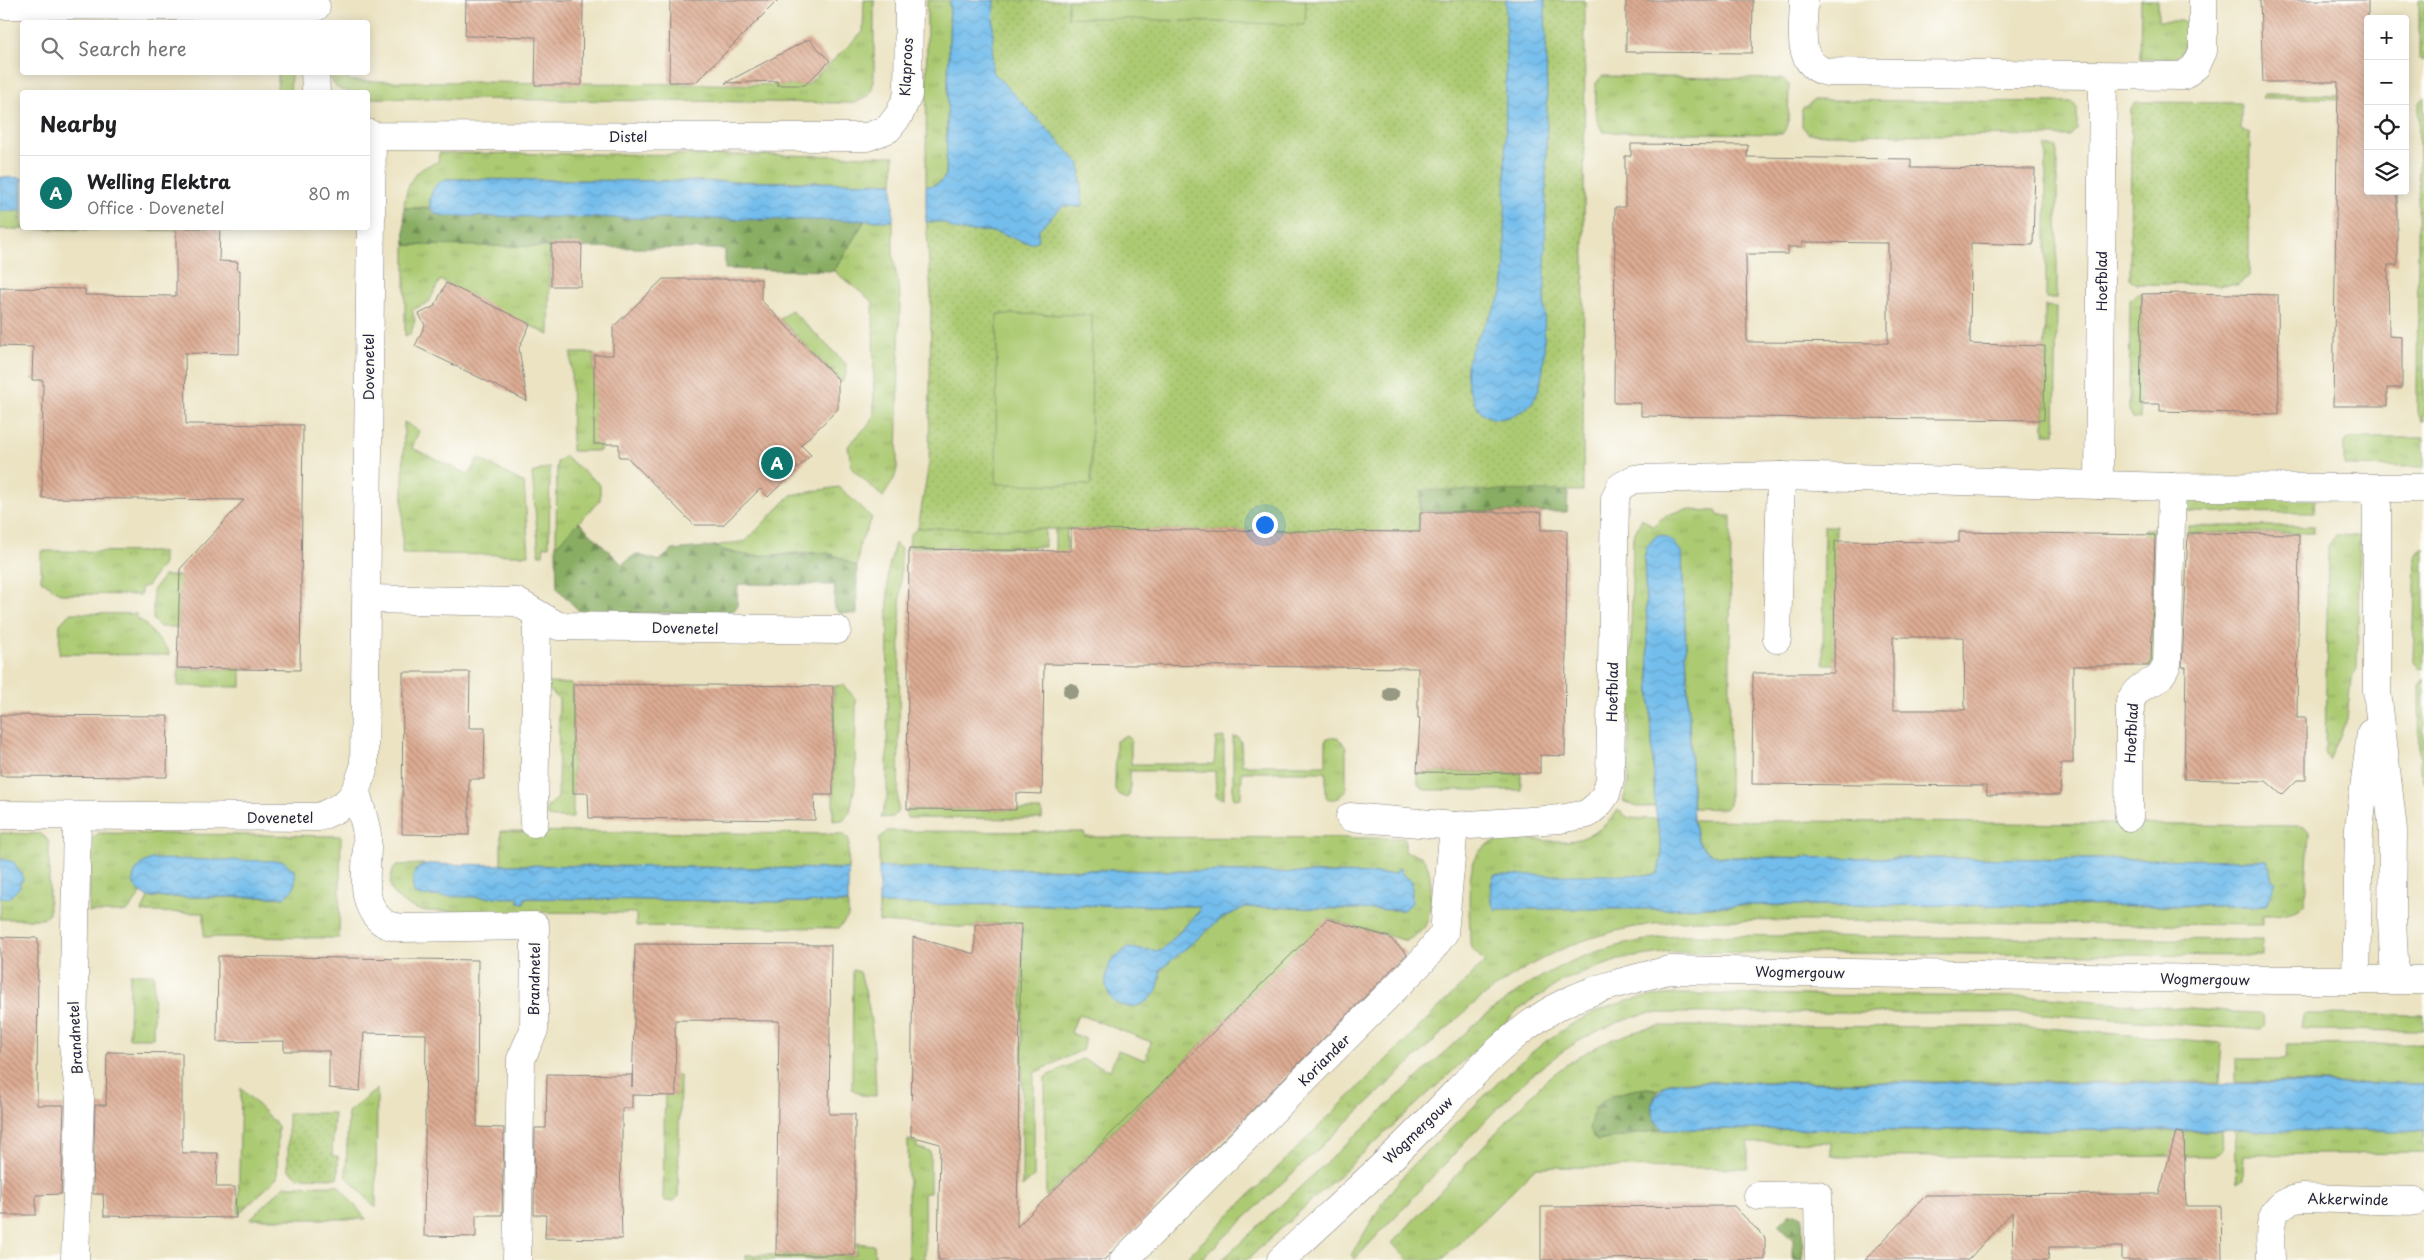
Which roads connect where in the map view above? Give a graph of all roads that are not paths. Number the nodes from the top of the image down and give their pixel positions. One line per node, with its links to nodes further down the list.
1 (909, 0): 9 (street, Klaproos)
2 (1804, 0): 7 (street)
3 (2203, 0): 7 (street)
4 (0, 5): 5 (street)
5 (316, 10)
6 (315, 75): 8 (street)
7 (2103, 77): 13 (street, Hoefblad)
8 (316, 90)
9 (888, 129): 10 (street, Distel)
10 (370, 135)
11 (369, 230): 17 (street, Dovenetel)
12 (1781, 476): 13 (street, Hoefblad); 20 (street); 28 (street, Hoefblad)
13 (2099, 485): 14 (street, Hoefblad)
14 (2172, 487): 15 (street, Hoefblad); 26 (street, Hoefblad)
15 (2377, 488): 16 (street, Hoefblad); 21 (street)
16 (2424, 488)
17 (367, 599): 18 (street, Dovenetel); 22 (street, Dovenetel)
18 (537, 614): 19 (street, Dovenetel); 27 (street)
19 (837, 630)
20 (1776, 639)
21 (2377, 692): 29 (street); 30 (street)
22 (356, 792): 24 (street, Dovenetel); 35 (street, Brandnetel)
23 (0, 815): 24 (street, Dovenetel)
24 (77, 816): 34 (street, Brandnetel)
25 (1350, 817): 28 (street, Hoefblad)
26 (2129, 817)
27 (534, 823)
28 (1454, 826): 36 (street, Koriander)
29 (2395, 979): 30 (street, Wogmergouw); 31 (street, Wogmergouw)
30 (2356, 980): 37 (street, Wogmergouw)
31 (2424, 980)
32 (1758, 1196): 38 (street)
33 (2415, 1200): 39 (street, Akkerwinde)
34 (75, 1260)
35 (517, 1260)
36 (1124, 1260)
37 (1281, 1260)
38 (1819, 1260)
39 (2270, 1260)

